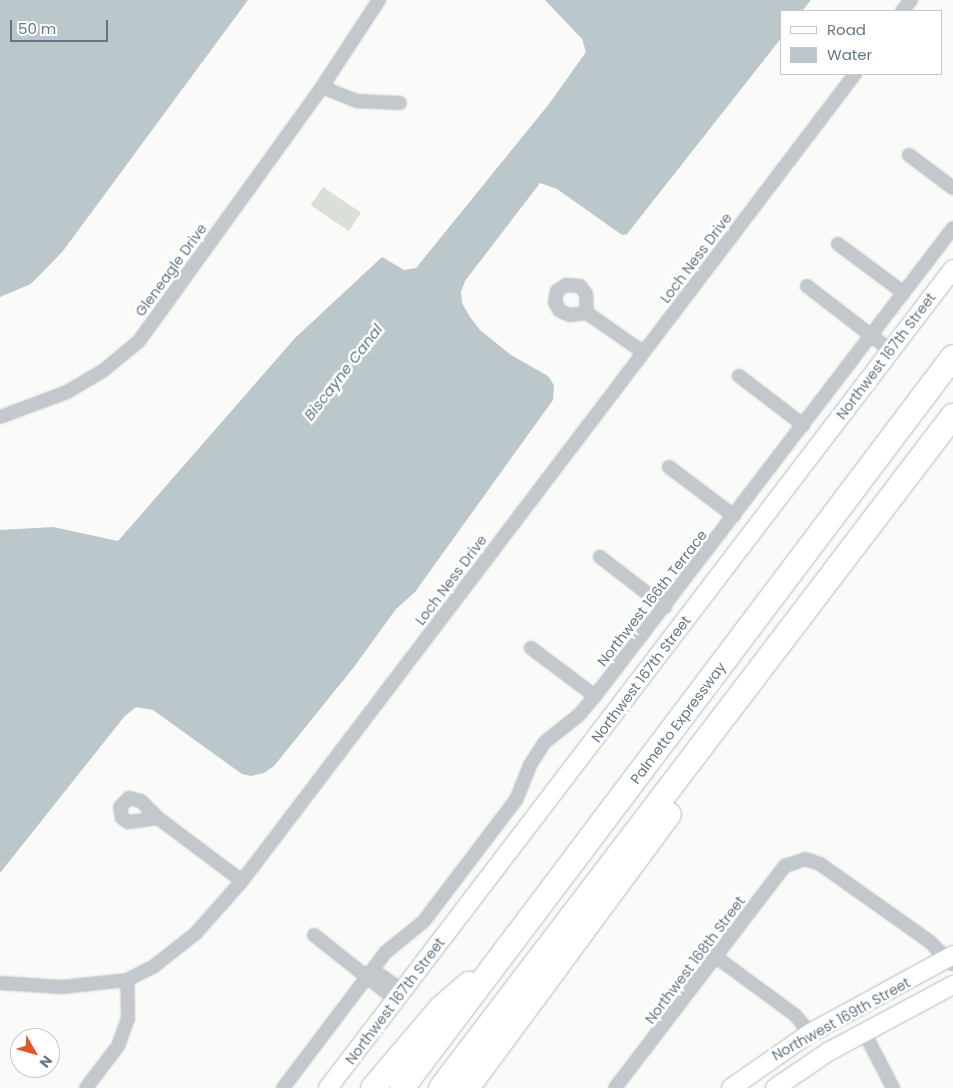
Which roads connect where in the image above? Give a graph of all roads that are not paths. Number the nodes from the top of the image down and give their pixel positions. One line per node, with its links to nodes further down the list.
1 (379, 0): 5 (street, Gleneagle Drive)
2 (911, 0): 3 (street)
3 (903, 10)
4 (854, 75): 17 (street, Loch Ness Drive)
5 (322, 87): 6 (street); 21 (street, Gleneagle Drive)
6 (400, 103)
7 (909, 155): 8 (street)
8 (953, 188)
9 (953, 228): 13 (street, Northwest 166th Terrace)
10 (838, 244): 13 (street)
11 (953, 269): 16 (street, Northwest 167th Street)
12 (807, 286): 15 (street)
13 (904, 293): 15 (street, Northwest 166th Terrace)
14 (588, 313): 17 (street)
15 (871, 335): 16 (street); 22 (street, Northwest 166th Terrace)
16 (891, 351): 40 (street, Northwest 167th Street)
17 (643, 352): 31 (street, Loch Ness Drive)
18 (953, 357): 33 (highway, Palmetto Expressway)
19 (739, 376): 22 (street)
20 (953, 416): 28 (highway)
21 (0, 417)
22 (803, 425): 24 (street, Northwest 166th Terrace)
23 (669, 467): 24 (street)
24 (734, 516): 26 (street, Northwest 166th Terrace)
25 (600, 557): 26 (street)
26 (664, 607): 29 (street, Northwest 166th Terrace)
27 (531, 648): 29 (street)
28 (752, 678): 48 (highway); 49 (highway)
29 (595, 696): 36 (street, Northwest 166th Terrace)
30 (158, 818): 31 (street)
31 (242, 881): 37 (street, Loch Ness Drive)
32 (314, 935): 36 (street)
33 (505, 951): 46 (highway); 47 (highway, Palmetto Expressway)
34 (716, 957): 35 (street, Northwest 168th Street); 42 (street); 50 (street, Northwest 168th Street)
35 (951, 959): 42 (street, Northwest 169th Street)
36 (368, 976): 40 (street); 44 (street, Northwest 166th Terrace)
37 (127, 980): 38 (street, Loch Ness Drive); 43 (street)
38 (0, 983)
39 (953, 985): 41 (street, Northwest 169th Street)
40 (399, 996): 45 (street, Northwest 167th Street)
41 (864, 1032): 52 (street, Northwest 169th Street); 53 (street)
42 (810, 1033): 51 (street, Northwest 169th Street)
43 (86, 1088)
44 (283, 1088)
45 (328, 1088)
46 (373, 1088)
47 (402, 1088)
48 (441, 1088)
49 (467, 1088)
50 (615, 1088)
51 (731, 1088)
52 (775, 1088)
53 (893, 1088)

